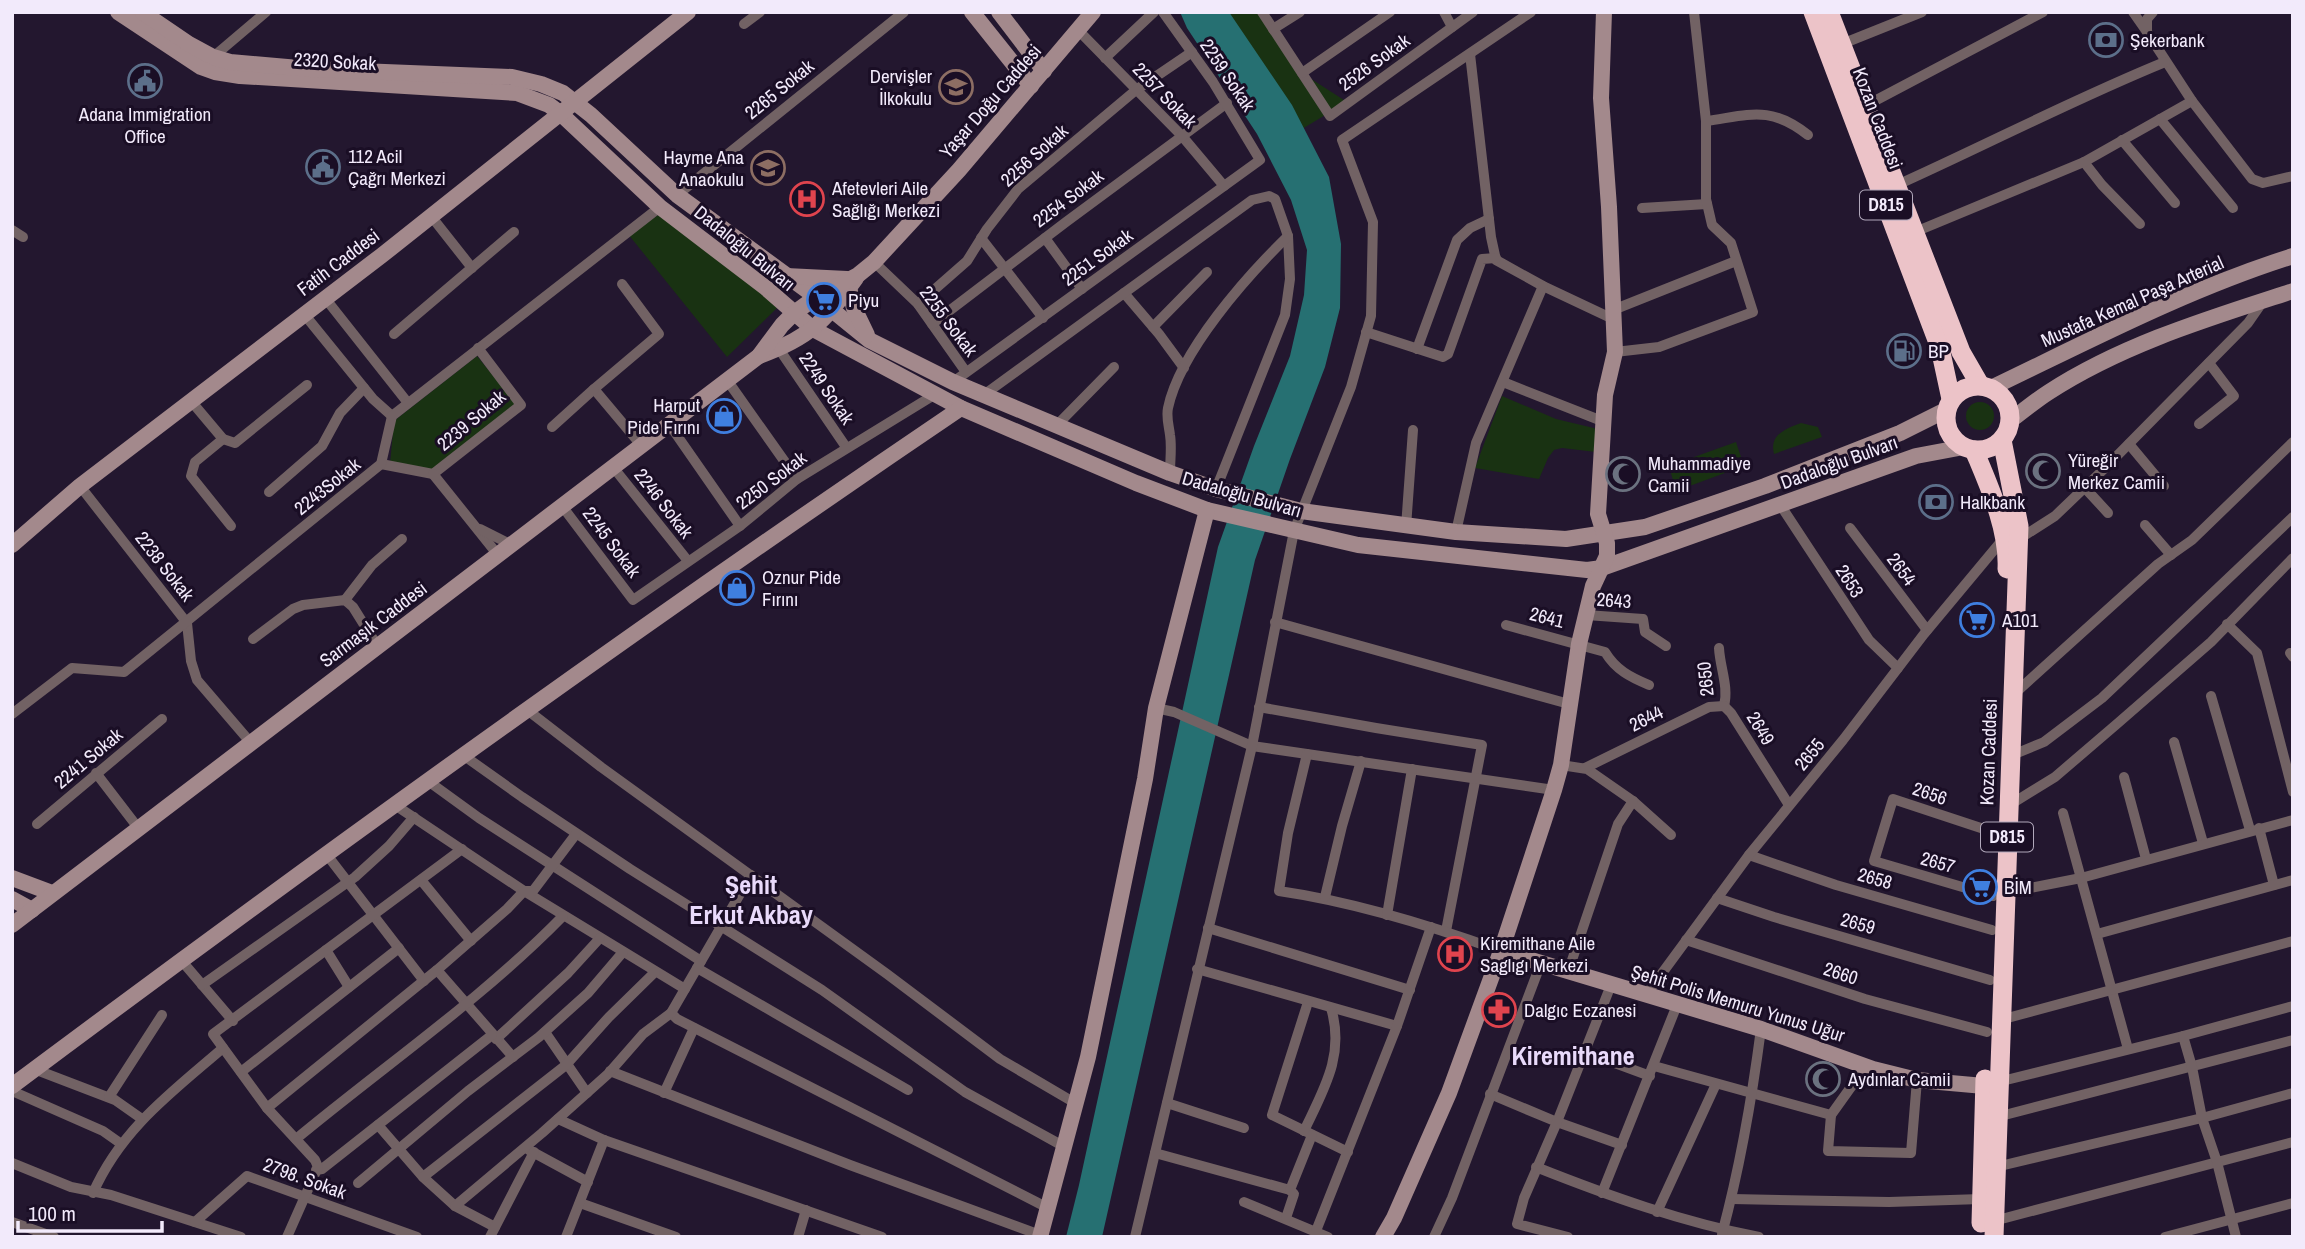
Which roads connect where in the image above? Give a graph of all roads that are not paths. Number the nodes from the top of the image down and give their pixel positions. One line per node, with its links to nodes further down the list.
1 (118, 12): 45 (main road, 2320 Sokak)
2 (142, 12): 34 (main road, 2320 Sokak)
3 (266, 12): 34 (street)
4 (688, 12): 42 (main road, Fatih Caddesi)
5 (760, 12): 26 (street)
6 (904, 12): 56 (street, 2265 Sokak)
7 (972, 12): 39 (main road)
8 (999, 12): 37 (main road)
9 (1093, 12): 29 (main road, Yaşar Doğu Caddesi)
10 (1154, 12): 35 (street)
11 (1163, 12): 32 (street, 2259 Sokak)
12 (1262, 12): 28 (street)
13 (1300, 12): 28 (street)
14 (1390, 12): 38 (street)
15 (1444, 12): 27 (street)
16 (1473, 12): 27 (street, 2526 Sokak)
17 (1531, 12): 33 (street)
18 (1604, 12): 93 (main road)
19 (1694, 12): 47 (street)
20 (1813, 12): 120 (highway, Kozan Caddesi / D815)
21 (1829, 12): 31 (highway, Kozan Caddesi / D815)
22 (1922, 12): 31 (street)
23 (2043, 12): 44 (street)
24 (2133, 12): 30 (street)
25 (2153, 12): 30 (street)
26 (744, 24)
27 (1452, 27): 38 (street, 2526 Sokak)
28 (1273, 29): 38 (street)
29 (1078, 30): 35 (street, 2257 Sokak); 37 (main road, Yaşar Doğu Caddesi)
30 (2147, 32): 36 (street)
31 (1842, 44): 44 (highway, Kozan Caddesi / D815)
32 (1192, 52): 40 (street, 2256 Sokak); 43 (street, 2259 Sokak)
33 (1470, 54): 63 (street); 98 (street)
34 (213, 57): 42 (main road, 2320 Sokak)
35 (1105, 58): 40 (street, 2257 Sokak)
36 (2165, 62): 41 (street); 55 (street)
37 (1044, 71): 39 (main road, Yaşar Doğu Caddesi)
38 (1301, 73)
39 (1031, 86): 75 (main road, Yaşar Doğu Caddesi)
40 (1136, 90): 49 (street, 2257 Sokak); 71 (street, 2256 Sokak)
41 (2192, 101): 46 (street); 53 (street)
42 (575, 103): 45 (main road, Fatih Caddesi); 56 (main road, Dadaloğlu Bulvarı)
43 (1227, 103): 49 (street, 2254 Sokak); 51 (street, 2259 Sokak)
44 (1867, 105): 55 (highway, Kozan Caddesi / D815)
45 (561, 114): 59 (main road, Dadaloğlu Bulvarı); 62 (main road, Fatih Caddesi)
46 (2160, 119): 50 (street); 61 (street)
47 (1706, 121): 48 (street); 58 (street)
48 (1808, 135)
49 (1182, 136): 54 (street, 2257 Sokak); 70 (street, 2254 Sokak)
50 (2122, 140): 52 (street); 57 (street)
51 (1260, 160): 54 (street, 2251 Sokak)
52 (2084, 162): 64 (street); 67 (street)
53 (2293, 176)
54 (1224, 186): 83 (street, 2251 Sokak)
55 (1896, 186): 67 (highway, Kozan Caddesi / D815)
56 (677, 195): 79 (main road, Dadaloğlu Bulvarı)
57 (2175, 203)
58 (1707, 204): 60 (street); 74 (street)
59 (660, 207): 92 (main road, Dadaloğlu Bulvarı); 101 (street)
60 (1642, 208)
61 (2234, 208)
62 (431, 216): 76 (street); 87 (main road, Fatih Caddesi)
63 (1489, 219): 73 (street); 103 (street)
64 (2140, 224)
65 (12, 230): 69 (street)
66 (514, 232): 76 (street)
67 (1915, 232): 113 (highway, Kozan Caddesi / D815)
68 (1288, 236): 84 (street); 108 (street); 145 (street)
69 (23, 237)
70 (1045, 238): 77 (street, 2254 Sokak); 83 (street)
71 (981, 239): 77 (street); 89 (street, 2256 Sokak)
72 (2293, 256): 113 (main road, Mustafa Kemal Paşa Arterial)
73 (1496, 258): 82 (street); 103 (street)
74 (1736, 261): 93 (street); 104 (street)
75 (874, 262): 80 (main road, Yaşar Doğu Caddesi); 89 (street, 2255 Sokak)
76 (472, 268): 99 (street)
77 (1005, 268): 94 (street); 95 (street, 2254 Sokak)
78 (1207, 272): 96 (street)
79 (786, 276): 80 (main road); 86 (main road, Dadaloğlu Bulvarı)
80 (852, 281): 86 (main road); 90 (main road); 100 (main road)
81 (622, 284): 115 (street)
82 (1543, 286): 93 (street); 111 (street)
83 (1083, 289): 94 (street, 2251 Sokak)
84 (1124, 293): 96 (street); 116 (street)
85 (2291, 294): 88 (main road)
86 (816, 297): 90 (main road, Dadaloğlu Bulvarı); 92 (main road)
87 (325, 298): 91 (main road, Fatih Caddesi); 119 (street)
88 (2264, 300): 106 (street, 2655); 124 (main road)
89 (918, 304): 95 (street, 2255 Sokak)
90 (832, 310): 97 (main road); 100 (main road, Dadaloğlu Bulvarı)
91 (304, 314): 114 (street); 118 (main road, Fatih Caddesi)
92 (793, 314): 97 (main road, Dadaloğlu Bulvarı); 105 (main road)
93 (1613, 314): 104 (main road)
94 (1044, 318): 109 (street, 2251 Sokak)
95 (932, 324): 109 (street, 2255 Sokak)
96 (1153, 327): 108 (street)
97 (813, 329): 102 (main road); 117 (main road, Dadaloğlu Bulvarı)
98 (1366, 332): 103 (street); 149 (street)
99 (394, 334)
100 (869, 340): 109 (main road, Dadaloğlu Bulvarı)
101 (478, 348): 119 (street); 140 (street, 2239 Sokak)
102 (779, 349): 105 (main road); 135 (street, 2249 Sokak)
103 (1417, 349)
104 (1615, 352): 123 (main road)
105 (759, 356): 110 (main road, Sarmaşık Caddesi)
106 (2209, 363): 127 (street); 133 (street, 2655)
107 (1114, 367): 126 (street)
108 (1184, 368): 139 (street)
109 (959, 377): 116 (main road, Dadaloğlu Bulvarı)
110 (727, 380): 125 (main road, Sarmaşık Caddesi); 141 (street)
111 (1503, 382): 123 (street); 161 (street)
112 (307, 384): 130 (street)
113 (1985, 386): 120 (highway); 124 (highway)
114 (364, 388): 122 (street); 146 (street)
115 (594, 389): 128 (street); 134 (street)
116 (985, 394): 126 (main road, Dadaloğlu Bulvarı)
117 (934, 395): 121 (main road, Dadaloğlu Bulvarı); 135 (street, 2250 Sokak)
118 (191, 401): 130 (street); 142 (main road, Fatih Caddesi)
119 (408, 403): 122 (street)
120 (1948, 404): 136 (highway); 162 (main road, Dadaloğlu Bulvarı)
121 (961, 408): 150 (main road, Dadaloğlu Bulvarı); 194 (main road)
122 (391, 416): 137 (street, 2243Sokak)
123 (1602, 421): 152 (main road)
124 (2010, 421): 131 (highway)
125 (669, 424): 134 (main road, Sarmaşık Caddesi); 155 (street)
126 (1058, 424): 139 (main road, Dadaloğlu Bulvarı)
127 (2199, 424)
128 (552, 427)
129 (1413, 430): 158 (street)
130 (223, 439): 154 (street)
131 (2001, 440): 136 (highway); 165 (highway, Kozan Caddesi / D815)
132 (2293, 442): 169 (street)
133 (2129, 444): 143 (street); 144 (street, 2655)
134 (641, 445): 138 (main road, Sarmaşık Caddesi)
135 (846, 447): 141 (street, 2250 Sokak)
136 (1969, 449): 148 (main road, Dadaloğlu Bulvarı); 165 (highway, Kozan Caddesi / D815)
137 (381, 464): 140 (street, 2239 Sokak); 177 (street, 2243Sokak)
138 (613, 467): 147 (main road, Sarmaşık Caddesi); 171 (street, 2246 Sokak)
139 (1170, 473): 145 (main road, Dadaloğlu Bulvarı)
140 (433, 474): 157 (street)
141 (797, 479): 155 (street, 2250 Sokak)
142 (80, 486): 166 (main road, Fatih Caddesi); 177 (street, 2238 Sokak)
143 (2164, 486)
144 (2085, 488): 151 (street); 165 (street, 2655)
145 (1222, 491): 149 (main road, Dadaloğlu Bulvarı)
146 (269, 492)
147 (562, 506): 167 (main road, Sarmaşık Caddesi); 174 (street, 2245 Sokak)
148 (1781, 506): 172 (main road, Dadaloğlu Bulvarı); 186 (street, 2653)
149 (1294, 509): 158 (main road, Dadaloğlu Bulvarı); 160 (street)
150 (1213, 512): 160 (main road, Dadaloğlu Bulvarı); 193 (main road)
151 (2108, 513)
152 (1598, 514): 162 (main road); 163 (main road)
153 (2293, 517): 202 (street)
154 (231, 526)
155 (740, 526): 171 (street, 2250 Sokak)
156 (2145, 526): 169 (street)
157 (474, 527): 167 (street); 168 (street)
158 (1406, 527): 161 (main road, Dadaloğlu Bulvarı)
159 (1850, 528): 180 (street, 2654)
160 (1287, 529): 172 (main road, Dadaloğlu Bulvarı); 176 (street)
161 (1456, 533): 163 (main road, Dadaloğlu Bulvarı)
162 (1604, 533): 163 (main road, Dadaloğlu Bulvarı); 172 (main road)
163 (1586, 536): 172 (main road)
164 (402, 538): 173 (street)
165 (2012, 539): 180 (street, 2655); 188 (highway, Kozan Caddesi / D815); 225 (highway, Kozan Caddesi / D815)
166 (12, 545)
167 (512, 545): 168 (main road, Sarmaşık Caddesi)
168 (498, 555): 184 (main road, Sarmaşık Caddesi)
169 (2171, 555): 188 (street)
170 (2293, 558): 178 (street)
171 (688, 561): 174 (street, 2250 Sokak)
172 (1594, 569): 175 (main road)
173 (345, 600): 181 (street); 184 (street)
174 (633, 600)
175 (1586, 615): 182 (main road); 183 (street, 2643)
176 (1275, 622): 190 (street); 191 (street)
177 (187, 623): 195 (street, 2243Sokak); 198 (street, 2238 Sokak)
178 (2227, 624): 203 (street); 217 (street)
179 (1506, 625): 182 (street, 2641)
180 (1927, 630): 186 (street, 2655)
181 (253, 639)
182 (1579, 644): 187 (street); 190 (main road)
183 (1666, 646)
184 (378, 647): 198 (main road, Sarmaşık Caddesi)
185 (1719, 648): 192 (street, 2650)
186 (1898, 668): 216 (street, 2655)
187 (1648, 685)
188 (2013, 695): 202 (highway, Kozan Caddesi / D815)
189 (2211, 696): 223 (street)
190 (1569, 704): 205 (main road)
191 (1259, 706): 199 (street); 210 (street)
192 (1724, 706): 206 (street, 2644); 216 (street, 2649)
193 (1156, 708): 199 (street); 320 (main road)
194 (526, 709): 201 (main road); 234 (street)
195 (12, 714)
196 (162, 719): 208 (street, 2241 Sokak)
197 (2174, 741): 227 (street)
198 (251, 743): 222 (main road, Sarmaşık Caddesi)
199 (1252, 746): 200 (street); 254 (street)
200 (1307, 754): 204 (street); 244 (street, Şehit Polis Memuru Yunus Uğur)
201 (463, 755): 211 (main road); 224 (street)
202 (2010, 756): 217 (highway, Kozan Caddesi / D815)
203 (2289, 757): 213 (street)
204 (1361, 761): 207 (street); 244 (street)
205 (1562, 765): 206 (street); 212 (main road)
206 (1585, 768): 214 (street)
207 (1412, 769): 210 (street); 249 (street)
208 (96, 773): 221 (street, 2241 Sokak); 222 (street)
209 (2124, 777): 231 (street)
210 (1474, 778): 212 (street); 256 (street)
211 (428, 781): 215 (main road); 233 (street)
212 (1554, 790): 264 (main road)
213 (2293, 792)
214 (1633, 801): 226 (street); 272 (street)
215 (395, 805): 219 (street); 229 (main road)
216 (1789, 805): 230 (street, 2655)
217 (2008, 806): 243 (highway, Kozan Caddesi / D815)
218 (2063, 813): 236 (street)
219 (414, 817): 228 (street); 239 (street)
220 (2293, 820): 223 (street)
221 (37, 824)
222 (139, 829): 242 (main road, Sarmaşık Caddesi)
223 (2255, 829): 227 (street); 240 (street)
224 (576, 834): 233 (street); 252 (street)
225 (1996, 834): 232 (street, 2656); 243 (highway, Kozan Caddesi / D815)
226 (1671, 835)
227 (2203, 843): 231 (street)
228 (462, 849): 237 (street); 241 (street)
229 (327, 855): 239 (street); 266 (main road)
230 (1749, 855): 245 (street, 2655); 255 (street, 2658)
231 (2146, 859): 236 (street)
232 (1874, 861): 243 (street, 2657)
233 (554, 865): 241 (street); 268 (street)
234 (751, 875): 252 (street); 320 (street)
235 (12, 877): 242 (main road)
236 (2081, 878): 243 (street); 257 (street)
237 (421, 880): 248 (street); 260 (street)
238 (2293, 880): 240 (street)
239 (348, 882): 248 (street); 275 (street)
240 (2274, 885): 257 (street)
241 (524, 891): 250 (street); 260 (street)
242 (52, 893): 247 (main road, Sarmaşık Caddesi)
243 (1999, 895): 255 (highway, Kozan Caddesi / D815); 291 (highway, Kozan Caddesi / D815)
244 (1325, 897): 249 (street, Şehit Polis Memuru Yunus Uğur)
245 (1717, 898): 259 (street, 2655); 273 (street, 2659)
246 (12, 899): 247 (main road)
247 (32, 911): 251 (main road, Sarmaşık Caddesi)
248 (374, 914): 262 (street); 263 (street)
249 (1387, 915): 253 (street, Şehit Polis Memuru Yunus Uğur)
250 (563, 916): 258 (street); 283 (street)
251 (12, 925)
252 (722, 926): 268 (street); 337 (street)
253 (1431, 927): 256 (street, Şehit Polis Memuru Yunus Uğur); 279 (street)
254 (1209, 928): 269 (street); 279 (street)
255 (1992, 930): 273 (highway, Kozan Caddesi / D815)
256 (1446, 931): 264 (street, Şehit Polis Memuru Yunus Uğur)
257 (2097, 934): 280 (street)
258 (600, 938): 265 (street); 296 (street)
259 (1686, 940): 281 (street, 2655); 291 (street, 2660)
260 (471, 941): 270 (street)
261 (2293, 941): 280 (street)
262 (400, 948): 274 (street); 277 (street)
263 (326, 950): 277 (street); 289 (street)
264 (1501, 951): 267 (main road, Şehit Polis Memuru Yunus Uğur); 382 (main road)
265 (623, 953): 271 (street); 294 (street)
266 (181, 960): 275 (street); 305 (main road)
267 (1541, 963): 272 (main road, Şehit Polis Memuru Yunus Uğur); 317 (street)
268 (699, 964): 278 (street); 313 (street)
269 (1198, 969): 282 (street); 321 (street)
270 (437, 971): 274 (street); 283 (street)
271 (656, 972): 278 (street); 302 (street)
272 (1568, 972): 276 (main road, Şehit Polis Memuru Yunus Uğur)
273 (1990, 980): 291 (highway, Kozan Caddesi / D815)
274 (424, 981): 322 (street)
275 (202, 985): 289 (street)
276 (1611, 985): 281 (main road, Şehit Polis Memuru Yunus Uğur); 300 (street)
277 (349, 987): 308 (street)
278 (685, 989): 287 (street)
279 (1410, 990): 290 (street)
280 (2110, 991): 291 (street); 299 (street)
281 (1646, 995): 284 (main road, Şehit Polis Memuru Yunus Uğur)
282 (1308, 1002): 286 (street); 331 (street)
283 (465, 1003): 296 (street); 332 (street)
284 (1677, 1005): 293 (main road, Şehit Polis Memuru Yunus Uğur); 307 (street)
285 (2293, 1006): 295 (street)
286 (1331, 1008): 290 (street); 331 (street)
287 (671, 1013): 292 (street); 306 (street)
288 (162, 1015): 319 (street)
289 (233, 1021): 298 (street)
290 (1397, 1026): 340 (street)
291 (1994, 1026): 311 (highway, Kozan Caddesi / D815)
292 (694, 1028): 315 (street); 360 (street)
293 (1761, 1029): 303 (main road, Şehit Polis Memuru Yunus Uğur); 318 (street)
294 (545, 1032): 301 (street); 302 (street)
295 (2183, 1036): 299 (street); 304 (street)
296 (494, 1037): 301 (street); 329 (street)
297 (2293, 1040): 304 (street)
298 (223, 1048): 308 (street); 326 (street)
299 (2128, 1049): 311 (street)
300 (1585, 1052): 307 (street); 328 (street)
301 (513, 1057): 338 (street)
302 (568, 1063): 314 (street); 347 (street)
303 (1866, 1066): 309 (main road, Şehit Polis Memuru Yunus Uğur); 323 (street)
304 (2192, 1067): 324 (street); 325 (street)
305 (34, 1069): 312 (main road); 319 (street)
306 (610, 1071): 314 (street); 315 (street)
307 (1652, 1071): 310 (street); 336 (street)
308 (241, 1072): 322 (street)
309 (1917, 1080): 311 (main road, Şehit Polis Memuru Yunus Uğur); 323 (street)
310 (1716, 1084): 318 (street); 362 (street)
311 (1991, 1084): 324 (highway, Kozan Caddesi / D815); 355 (highway, Kozan Caddesi / D815)
312 (12, 1088): 335 (street)
313 (908, 1090)
314 (587, 1093): 327 (street)
315 (664, 1093): 371 (street)
316 (2293, 1093): 325 (street)
317 (1490, 1094): 328 (street); 383 (street)
318 (1752, 1095): 323 (street); 354 (street)
319 (109, 1097): 326 (street)
320 (1075, 1103): 337 (main road)
321 (1167, 1103): 330 (street); 341 (street)
322 (267, 1108): 332 (street)
323 (1831, 1115)
324 (1997, 1117): 345 (highway, Kozan Caddesi / D815)
325 (2202, 1118): 342 (street); 345 (street)
326 (142, 1119): 335 (street)
327 (558, 1119): 333 (street); 339 (street)
328 (1557, 1122): 336 (street); 344 (street)
329 (378, 1125): 338 (street); 346 (street)
330 (1244, 1128)
331 (1308, 1133): 340 (street); 350 (street)
332 (296, 1139): 346 (street)
333 (604, 1140): 348 (street); 361 (street)
334 (2293, 1142): 342 (street)
335 (120, 1143): 351 (street)
336 (1622, 1145): 352 (street)
337 (1063, 1146): 360 (main road)
338 (399, 1149): 347 (street); 349 (street)
339 (529, 1150): 348 (street); 359 (street); 369 (street)
340 (1348, 1152): 368 (street)
341 (1155, 1153): 350 (street); 380 (street)
342 (2217, 1161): 364 (street); 367 (street)
343 (12, 1163): 351 (street)
344 (1536, 1167): 352 (street); 384 (street)
345 (1996, 1167): 367 (highway, Kozan Caddesi / D815)
346 (316, 1170): 353 (street)
347 (423, 1178): 359 (street)
348 (588, 1182): 357 (street)
349 (358, 1183)
350 (1290, 1190): 363 (street)
351 (93, 1193): 366 (street)
352 (1602, 1194): 362 (street)
353 (304, 1197): 366 (street, 2798. Sokak); 374 (street); 375 (street, 2798. Sokak)
354 (1732, 1199): 355 (street); 370 (street)
355 (1981, 1199): 386 (highway, Kozan Caddesi / D815)
356 (1244, 1202): 363 (street)
357 (580, 1203): 376 (street); 377 (street)
358 (2293, 1203): 364 (street)
359 (455, 1206): 369 (street)
360 (1048, 1208): 371 (main road)
361 (806, 1210): 378 (street); 379 (street)
362 (1657, 1212): 370 (street)
363 (1286, 1218): 368 (street)
364 (2232, 1220): 387 (street); 388 (street)
365 (12, 1222): 372 (street)
366 (195, 1222): 373 (street)
367 (1994, 1229)
368 (1316, 1230): 381 (street)
369 (492, 1232)
370 (1723, 1233): 385 (street)
371 (1040, 1236)
372 (54, 1237)
373 (241, 1237)
374 (287, 1237)
375 (417, 1237)
376 (566, 1237)
377 (676, 1237)
378 (798, 1237)
379 (882, 1237)
380 (1135, 1237)
381 (1328, 1237)
382 (1383, 1237)
383 (1434, 1237)
384 (1568, 1237)
385 (1759, 1237)
386 (1981, 1237)
387 (2165, 1237)
388 (2236, 1237)

